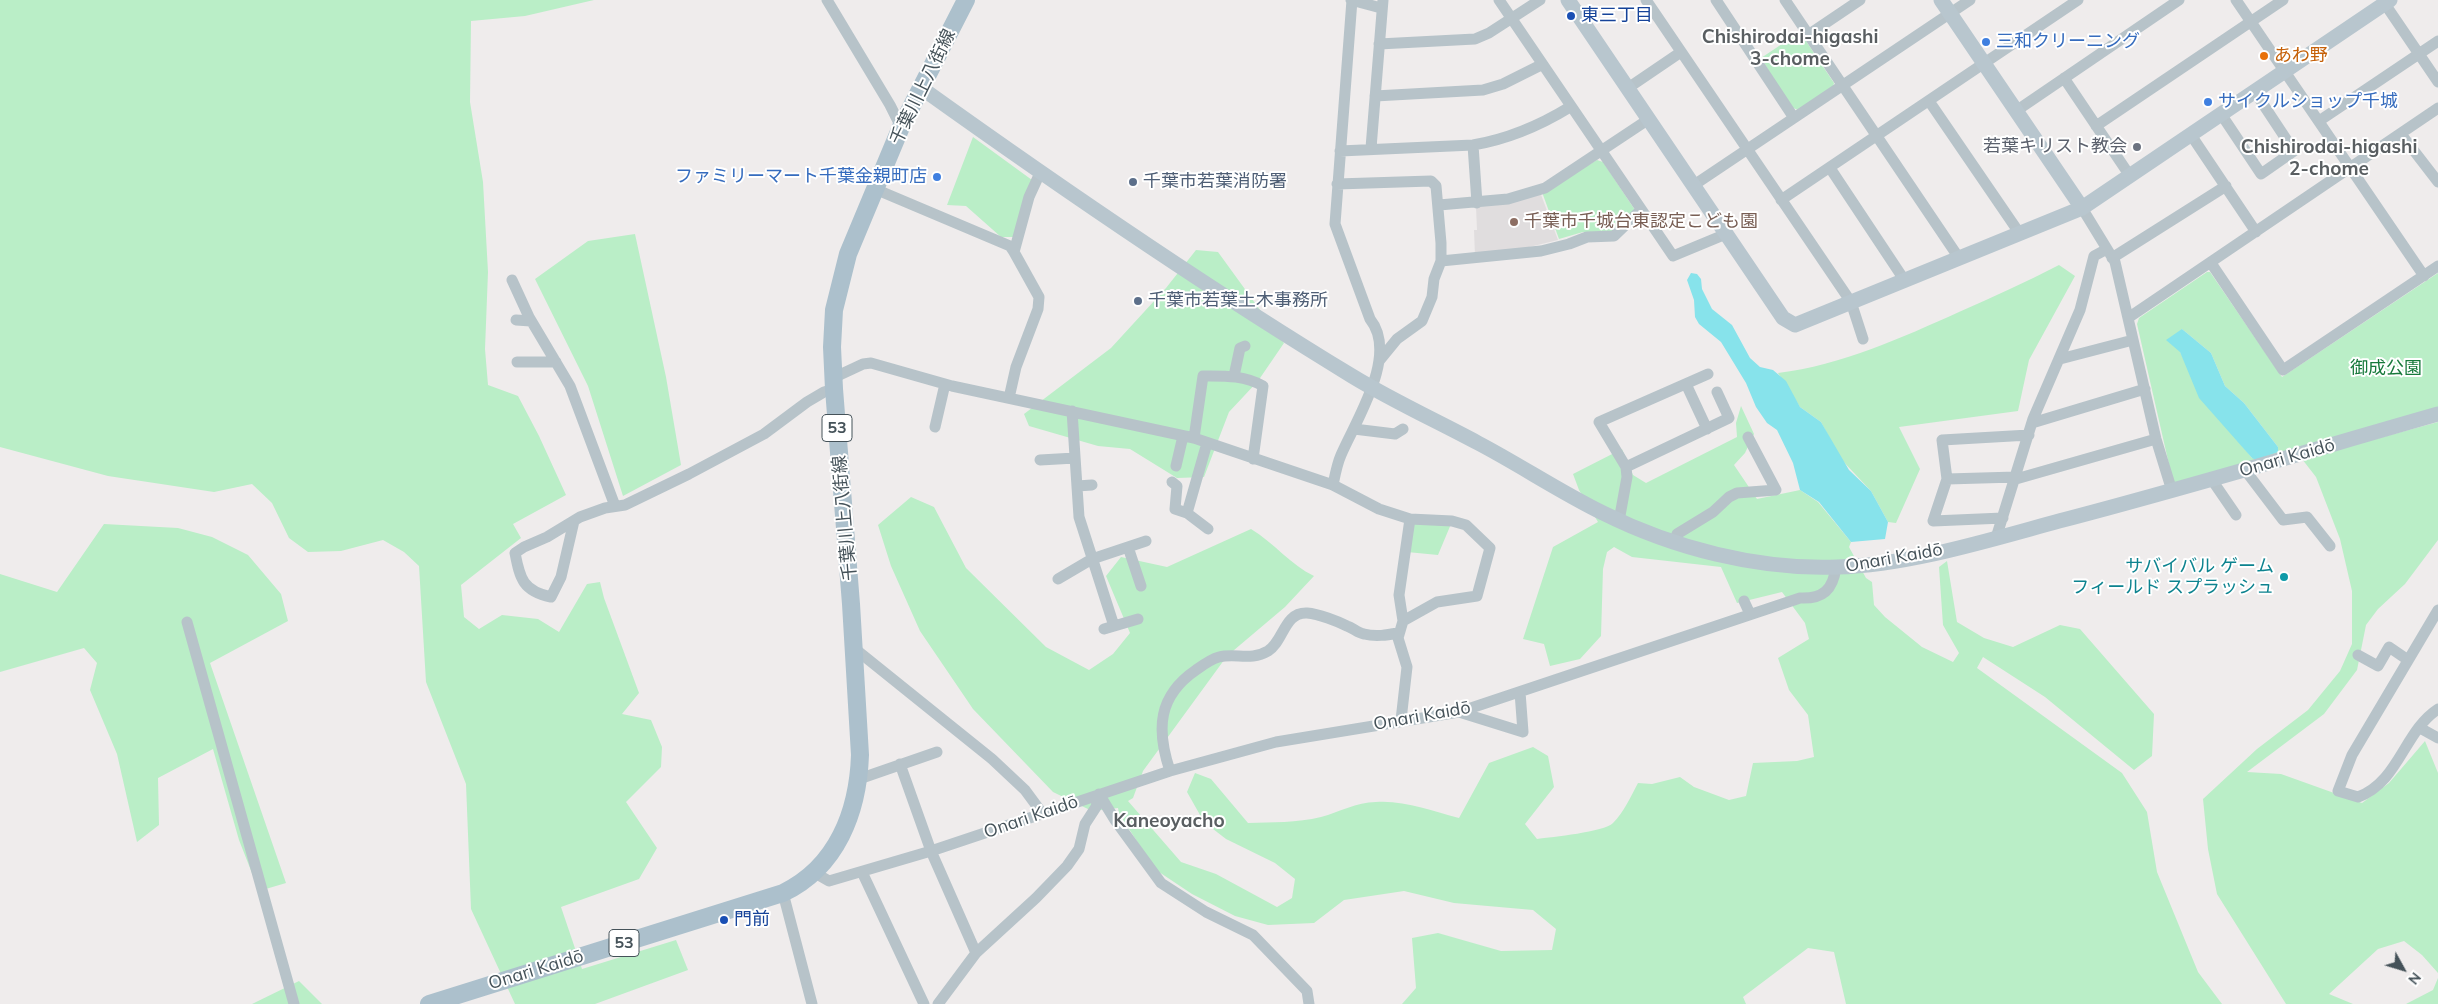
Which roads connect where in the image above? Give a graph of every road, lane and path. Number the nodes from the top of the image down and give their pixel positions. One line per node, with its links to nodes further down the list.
1 (827, 0): 46 (street)
2 (966, 0): 33 (main road, 千葉川上八街線 / 53)
3 (1352, 0): 18 (street); 53 (street)
4 (1499, 0): 20 (street)
5 (1540, 0): 20 (street)
6 (1568, 0): 34 (street)
7 (1716, 0): 42 (street)
8 (1785, 0): 22 (street)
9 (1860, 0): 22 (street)
10 (1941, 0): 19 (street)
11 (1970, 0): 19 (street)
12 (2078, 0): 27 (street)
13 (2236, 0): 21 (street)
14 (2283, 0): 21 (street)
15 (1650, 1): 25 (street)
16 (2176, 1): 30 (street)
17 (2388, 2): 26 (street); 29 (street)
18 (1382, 4): 24 (street)
19 (1950, 14): 27 (street); 32 (street)
20 (1512, 20): 24 (street); 28 (street)
21 (2251, 21): 29 (street); 45 (street)
22 (1808, 35): 32 (street)
23 (2438, 41): 26 (street)
24 (1378, 44): 36 (street)
25 (1681, 52): 34 (street); 52 (street)
26 (2419, 53): 31 (street); 44 (street)
27 (1985, 63): 37 (street); 40 (street)
28 (1541, 65): 36 (street); 38 (street)
29 (2285, 71): 35 (street); 44 (street)
30 (2064, 78): 40 (street); 45 (street)
31 (2438, 82)
32 (1843, 86): 42 (street); 49 (street)
33 (920, 87): 46 (main road, 千葉川上八街線 / 53); 57 (street)
34 (1628, 88): 43 (street)
35 (2255, 92): 41 (street); 41 (street)
36 (1374, 96): 51 (street)
37 (1930, 101): 49 (street); 71 (street)
38 (1570, 107): 50 (street); 54 (street)
39 (2438, 108): 47 (street)
40 (2016, 111): 67 (street)
41 (2221, 114): 48 (street)
42 (1794, 118): 52 (street)
43 (1649, 120): 54 (street); 61 (street)
44 (2319, 120): 56 (street)
45 (2096, 126): 58 (street)
46 (901, 128): 63 (main road, 千葉川上八街線 / 53)
47 (2401, 134): 56 (street); 59 (street)
48 (2191, 135): 58 (street); 62 (street)
49 (1875, 136): 55 (street); 74 (street)
50 (1473, 145): 51 (street); 65 (street)
51 (1371, 148): 53 (street)
52 (1748, 150): 61 (street); 64 (street)
53 (1340, 151): 60 (street)
54 (1602, 152): 65 (street); 68 (street)
55 (1830, 168): 64 (street); 80 (street)
56 (2350, 168): 69 (street); 78 (street)
57 (1040, 173): 72 (street); 97 (street)
58 (2130, 176): 67 (street)
59 (2438, 182)
60 (1336, 184): 66 (street); 89 (street)
61 (1694, 185): 70 (street)
62 (2226, 186): 69 (street); 73 (street)
63 (875, 189): 72 (street); 94 (main road, 千葉川上八街線 / 53)
64 (1781, 200): 81 (street)
65 (1477, 203): 66 (street)
66 (1439, 205): 75 (street)
67 (2082, 208): 71 (street); 73 (street)
68 (1641, 210): 70 (street); 75 (street)
69 (2256, 232): 76 (street)
70 (1726, 234): 81 (street)
71 (2020, 234): 74 (street)
72 (1014, 252): 100 (street)
73 (2110, 253): 82 (street); 88 (street)
74 (1959, 258): 80 (street)
75 (1441, 260): 89 (street)
76 (2211, 263): 78 (street); 82 (street)
77 (2438, 266): 78 (street)
78 (2424, 276)
79 (512, 280): 84 (street)
80 (1905, 281): 81 (street)
81 (1851, 302): 85 (street)
82 (2128, 318): 86 (street)
83 (516, 320): 84 (street)
84 (532, 321): 91 (street)
85 (1863, 339)
86 (2133, 340): 88 (street); 98 (street)
87 (1245, 346): 93 (street)
88 (2060, 359): 103 (street)
89 (1379, 361): 97 (street)
90 (517, 362): 91 (street)
91 (556, 362): 127 (street)
92 (1708, 374): 96 (street)
93 (1234, 376): 109 (street); 114 (street)
94 (834, 383): 95 (street); 127 (street); 151 (main road, 千葉川上八街線 / 53)
95 (945, 384): 100 (street); 104 (street)
96 (1686, 384): 107 (street); 117 (street)
97 (1371, 386): 105 (street); 132 (street)
98 (2145, 389): 103 (street); 111 (street)
99 (1717, 392): 107 (street)
100 (1009, 398): 101 (street)
101 (1072, 411): 109 (street); 113 (street)
102 (2438, 414): 118 (street, Onari Kaidō)
103 (2032, 423): 108 (street)
104 (935, 427)
105 (1354, 429): 106 (street); 124 (street)
106 (1403, 429)
107 (1706, 429): 117 (street)
108 (2029, 435): 119 (street); 120 (street)
109 (1188, 437): 112 (street); 116 (street)
110 (1748, 437): 137 (street)
111 (2156, 438): 119 (street); 126 (street)
112 (1207, 443): 114 (street); 128 (street)
113 (1075, 458): 115 (street); 125 (street)
114 (1253, 458): 124 (street)
115 (1040, 460)
116 (1176, 466)
117 (1626, 467): 132 (street)
118 (2245, 470): 121 (street, Onari Kaidō); 138 (street)
119 (2016, 478): 120 (street); 130 (street)
120 (1947, 479): 130 (street)
121 (2212, 480): 126 (street, Onari Kaidō); 129 (street)
122 (1172, 482): 128 (street)
123 (1092, 484): 125 (street)
124 (1333, 485): 131 (street)
125 (1077, 486): 140 (street)
126 (2172, 491): 135 (street, Onari Kaidō)
127 (615, 506): 133 (street)
128 (1187, 513): 134 (street)
129 (2236, 515)
130 (2003, 518): 135 (street)
131 (1410, 519): 148 (street); 148 (street)
132 (1619, 520): 137 (street)
133 (574, 521): 133 (street)
134 (1208, 529)
135 (1996, 538): 141 (street, Onari Kaidō)
136 (1146, 541): 139 (street)
137 (1675, 543): 141 (street)
138 (2330, 546)
139 (1128, 547): 140 (street); 143 (street)
140 (1092, 559): 142 (street); 147 (street)
141 (1836, 567): 146 (street, Onari Kaidō)
142 (1058, 579)
143 (1140, 586)
144 (1744, 601): 146 (street)
145 (2438, 610): 153 (street)
146 (1750, 614): 154 (street, Onari Kaidō)
147 (1138, 619)
148 (1403, 621): 150 (street)
149 (187, 622): 171 (street)
150 (1398, 633): 157 (street); 162 (street)
151 (854, 648): 163 (main road, 千葉川上八街線 / 53); 165 (street)
152 (2358, 655): 153 (street)
153 (2408, 660): 158 (street)
154 (1520, 692): 156 (street, Onari Kaidō); 156 (street)
155 (2438, 709): 158 (street)
156 (1459, 712): 157 (street, Onari Kaidō)
157 (1401, 720): 162 (street, Onari Kaidō)
158 (2420, 728): 159 (street)
159 (2438, 738)
160 (937, 752): 161 (street)
161 (900, 764): 163 (street); 166 (street)
162 (1170, 770): 164 (street, Onari Kaidō)
163 (859, 778): 168 (main road, 千葉川上八街線 / 53)
164 (1099, 794): 165 (street, Onari Kaidō); 170 (street); 176 (street)
165 (1042, 813): 166 (street, Onari Kaidō)
166 (931, 851): 167 (street, Onari Kaidō); 170 (street)
167 (862, 872): 168 (street, Onari Kaidō); 174 (street)
168 (815, 873): 169 (main road, Onari Kaidō / 53)
169 (783, 893): 172 (main road, Onari Kaidō / 53); 173 (street)
170 (976, 953): 175 (street)
171 (294, 1004)
172 (429, 1004)
173 (812, 1004)
174 (924, 1004)
175 (938, 1004)
176 (1309, 1004)

